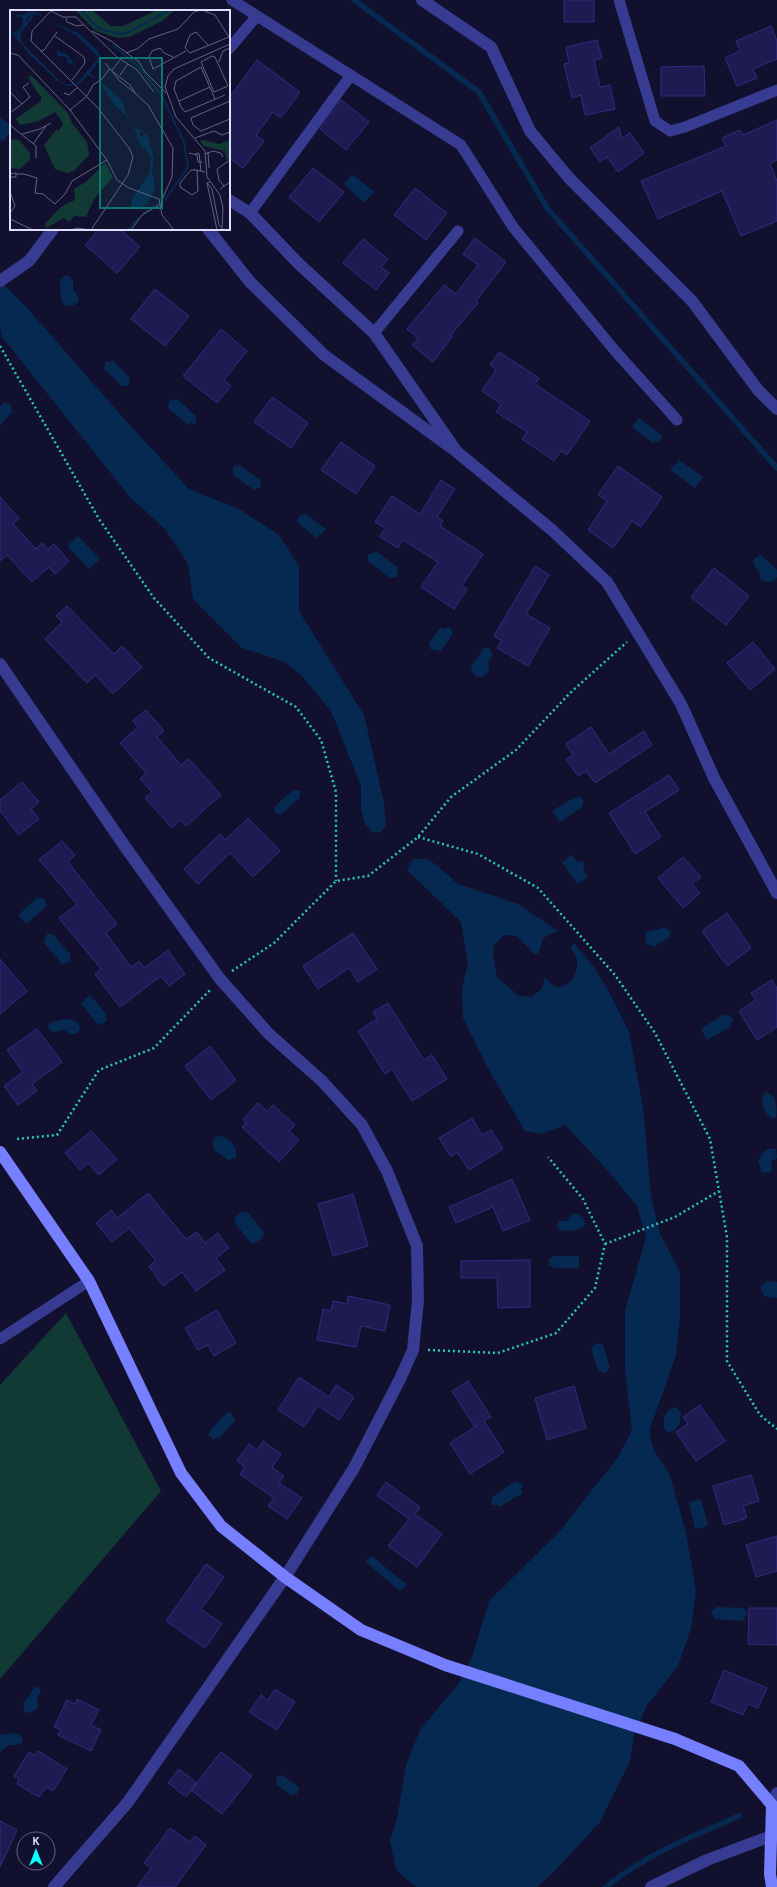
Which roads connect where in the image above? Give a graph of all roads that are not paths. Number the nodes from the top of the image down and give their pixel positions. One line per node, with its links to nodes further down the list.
1 (232, 0): 4 (lane)
2 (422, 0): 15 (street)
3 (619, 0): 7 (lane)
4 (256, 17): 5 (lane); 6 (lane)
5 (230, 48)
6 (351, 74): 9 (lane); 16 (lane)
7 (777, 90)
8 (230, 201): 9 (street)
9 (250, 213): 14 (street)
10 (52, 230): 13 (street)
11 (209, 230): 17 (street)
12 (458, 232): 14 (lane)
13 (4, 278)
14 (374, 333): 17 (street)
15 (777, 410)
16 (677, 420)
17 (458, 452): 19 (street)
18 (0, 664): 23 (street)
19 (777, 893)
20 (0, 1152): 21 (street)
21 (89, 1281): 22 (lane); 23 (street)
22 (0, 1339)
23 (285, 1576): 25 (street); 27 (street)
24 (777, 1793): 25 (street)
25 (772, 1805): 26 (street)
26 (771, 1836): 28 (street); 29 (street)
27 (54, 1887)
28 (652, 1887)
29 (772, 1887)

